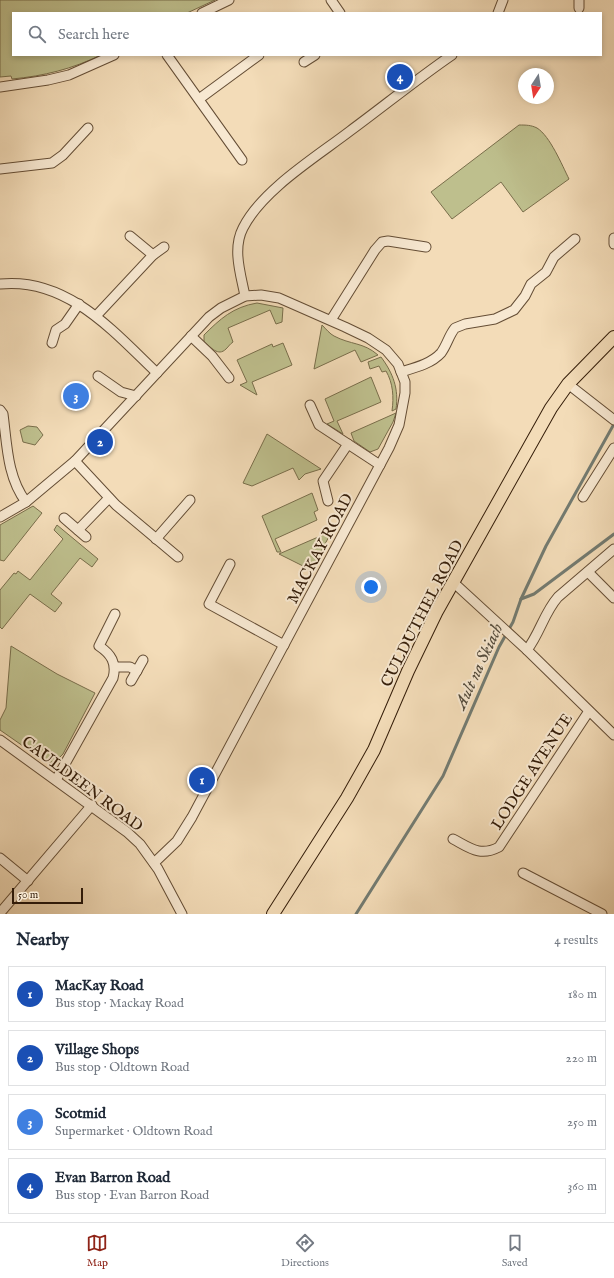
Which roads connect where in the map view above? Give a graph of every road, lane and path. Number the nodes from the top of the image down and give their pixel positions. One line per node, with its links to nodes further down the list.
1 (229, 0): 4 (street)
2 (331, 0): 5 (street)
3 (503, 0): 6 (street)
4 (204, 12)
5 (339, 12)
6 (498, 12)
7 (112, 56): 13 (street)
8 (168, 56): 14 (street)
9 (258, 56): 14 (street)
10 (313, 56): 12 (street)
11 (451, 56): 26 (street)
12 (304, 62)
13 (0, 87)
14 (199, 99): 16 (street)
15 (88, 128): 17 (street)
16 (242, 160)
17 (0, 169)
18 (130, 236): 24 (street)
19 (614, 238): 21 (street)
20 (575, 240): 33 (street)
21 (614, 244)
22 (164, 247): 24 (street)
23 (426, 247): 29 (street)
24 (153, 255): 28 (street)
25 (0, 284): 27 (street)
26 (245, 296): 29 (street, MACKAY ROAD); 30 (street, MACKAY ROAD)
27 (79, 304): 28 (street); 32 (street)
28 (96, 316): 34 (street)
29 (331, 320): 33 (street, MACKAY ROAD)
30 (191, 336): 34 (street, MACKAY ROAD); 36 (street)
31 (614, 337): 37 (main road, CULDUTHEL ROAD)
32 (52, 343)
33 (401, 372): 45 (street, MACKAY ROAD)
34 (157, 373): 38 (street, MACKAY ROAD)
35 (98, 376): 38 (street)
36 (229, 378)
37 (568, 384): 41 (street); 60 (main road, CULDUTHEL ROAD)
38 (136, 396): 44 (street, MACKAY ROAD)
39 (310, 405): 42 (street)
40 (0, 410): 50 (street)
41 (612, 419)
42 (348, 444): 45 (street); 49 (street, MACKAY ROAD)
43 (614, 448): 46 (street)
44 (75, 461): 47 (street); 50 (street, MACKAY ROAD)
45 (380, 465): 63 (street, MACKAY ROAD)
46 (583, 497)
47 (109, 498): 53 (street); 55 (street)
48 (190, 500): 55 (street)
49 (328, 501)
50 (26, 502): 51 (street, MACKAY ROAD)
51 (0, 517)
52 (64, 518): 53 (street)
53 (78, 530): 54 (street)
54 (86, 537)
55 (156, 539): 57 (street)
56 (614, 549): 59 (street)
57 (178, 557)
58 (230, 564): 63 (street)
59 (588, 572): 61 (street); 64 (street)
60 (453, 582): 64 (street); 81 (main road, CULDUTHEL ROAD)
61 (614, 598)
62 (115, 614): 66 (street)
63 (284, 645): 76 (street, MACKAY ROAD)
64 (527, 650): 69 (street)
65 (143, 660): 67 (street)
66 (115, 667): 67 (street); 72 (street)
67 (137, 670): 68 (street)
68 (131, 681)
69 (589, 711): 70 (street); 74 (street, LODGE AVENUE)
70 (614, 735)
71 (0, 740): 72 (street, CAULDEEN ROAD)
72 (56, 780): 73 (street, CAULDEEN ROAD)
73 (92, 805): 76 (street, CAULDEEN ROAD); 78 (street)
74 (464, 834)
75 (0, 858): 78 (street)
76 (154, 863): 80 (street, CAULDEEN ROAD)
77 (523, 873): 82 (street)
78 (28, 881): 79 (street)
79 (0, 913)
80 (178, 913)
81 (273, 914)
82 (602, 914)

